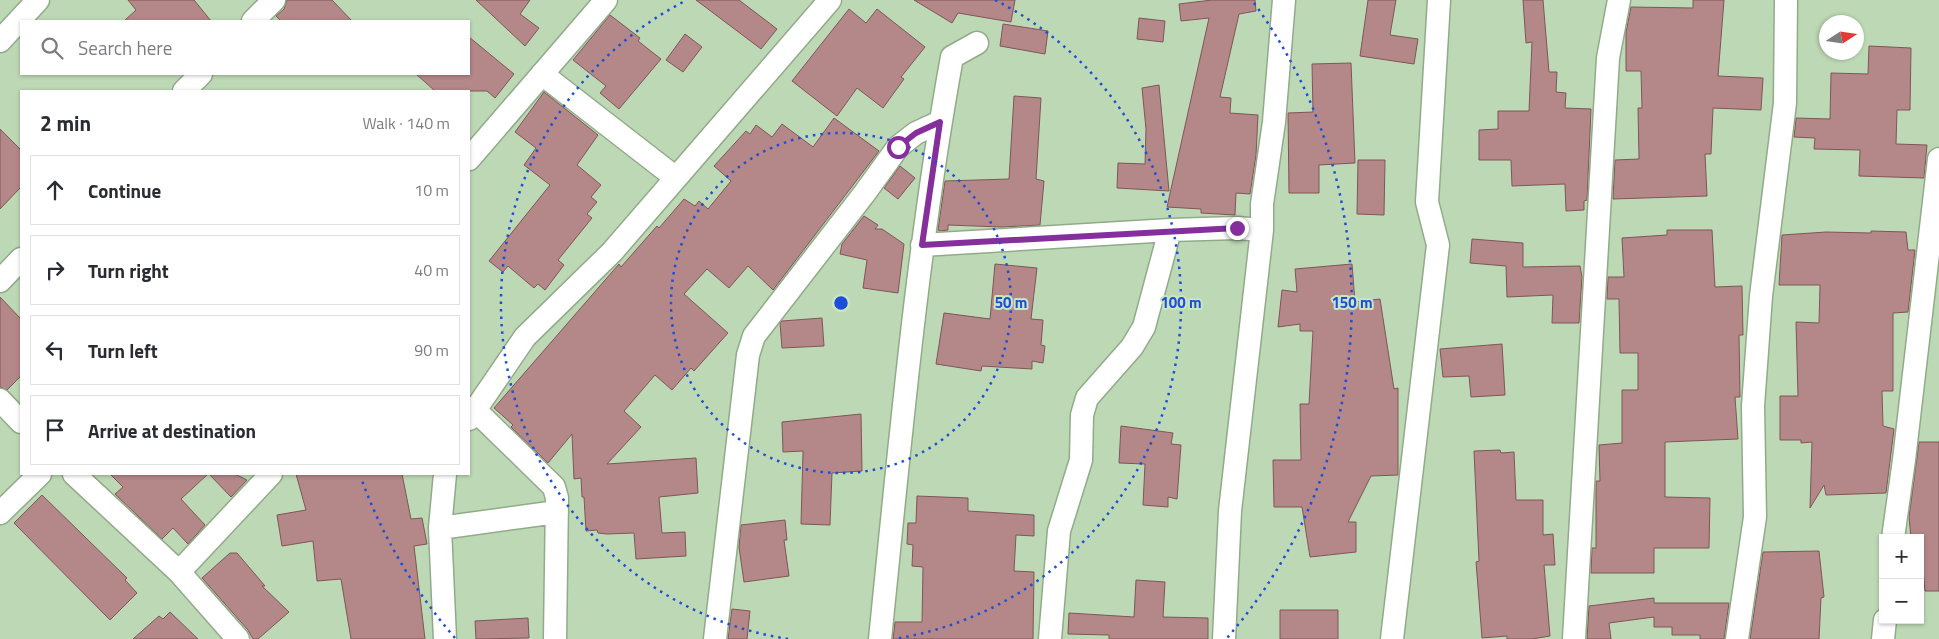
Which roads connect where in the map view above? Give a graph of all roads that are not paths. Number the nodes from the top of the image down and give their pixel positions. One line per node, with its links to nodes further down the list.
1 (38, 0): 8 (street)
2 (606, 0): 10 (street)
3 (830, 0): 16 (street)
4 (1284, 0): 19 (street)
5 (1439, 0): 43 (street)
6 (1619, 0): 44 (street)
7 (1786, 0): 45 (street)
8 (0, 41)
9 (977, 43): 13 (street)
10 (542, 74): 14 (street); 16 (street)
11 (200, 75): 12 (street)
12 (185, 90)
13 (940, 122): 20 (street); 39 (street)
14 (470, 158)
15 (1939, 159): 17 (street)
16 (676, 178): 24 (street)
17 (1936, 210): 33 (street)
18 (1170, 230): 19 (street); 20 (street); 41 (street)
19 (1262, 230): 42 (street)
20 (922, 245): 40 (street)
21 (20, 260): 22 (street)
22 (0, 281)
23 (0, 400): 25 (street)
24 (471, 414): 30 (street)
25 (20, 421)
26 (39, 475): 31 (street)
27 (75, 475): 34 (street)
28 (270, 475): 34 (street)
29 (443, 475): 32 (street)
30 (557, 512): 32 (street); 38 (street)
31 (0, 513)
32 (440, 528): 37 (street)
33 (1893, 534)
34 (179, 572): 36 (street)
35 (1885, 624): 46 (street)
36 (238, 639)
37 (445, 639)
38 (555, 639)
39 (715, 639)
40 (880, 639)
41 (1050, 639)
42 (1224, 639)
43 (1392, 639)
44 (1574, 639)
45 (1737, 639)
46 (1883, 639)

